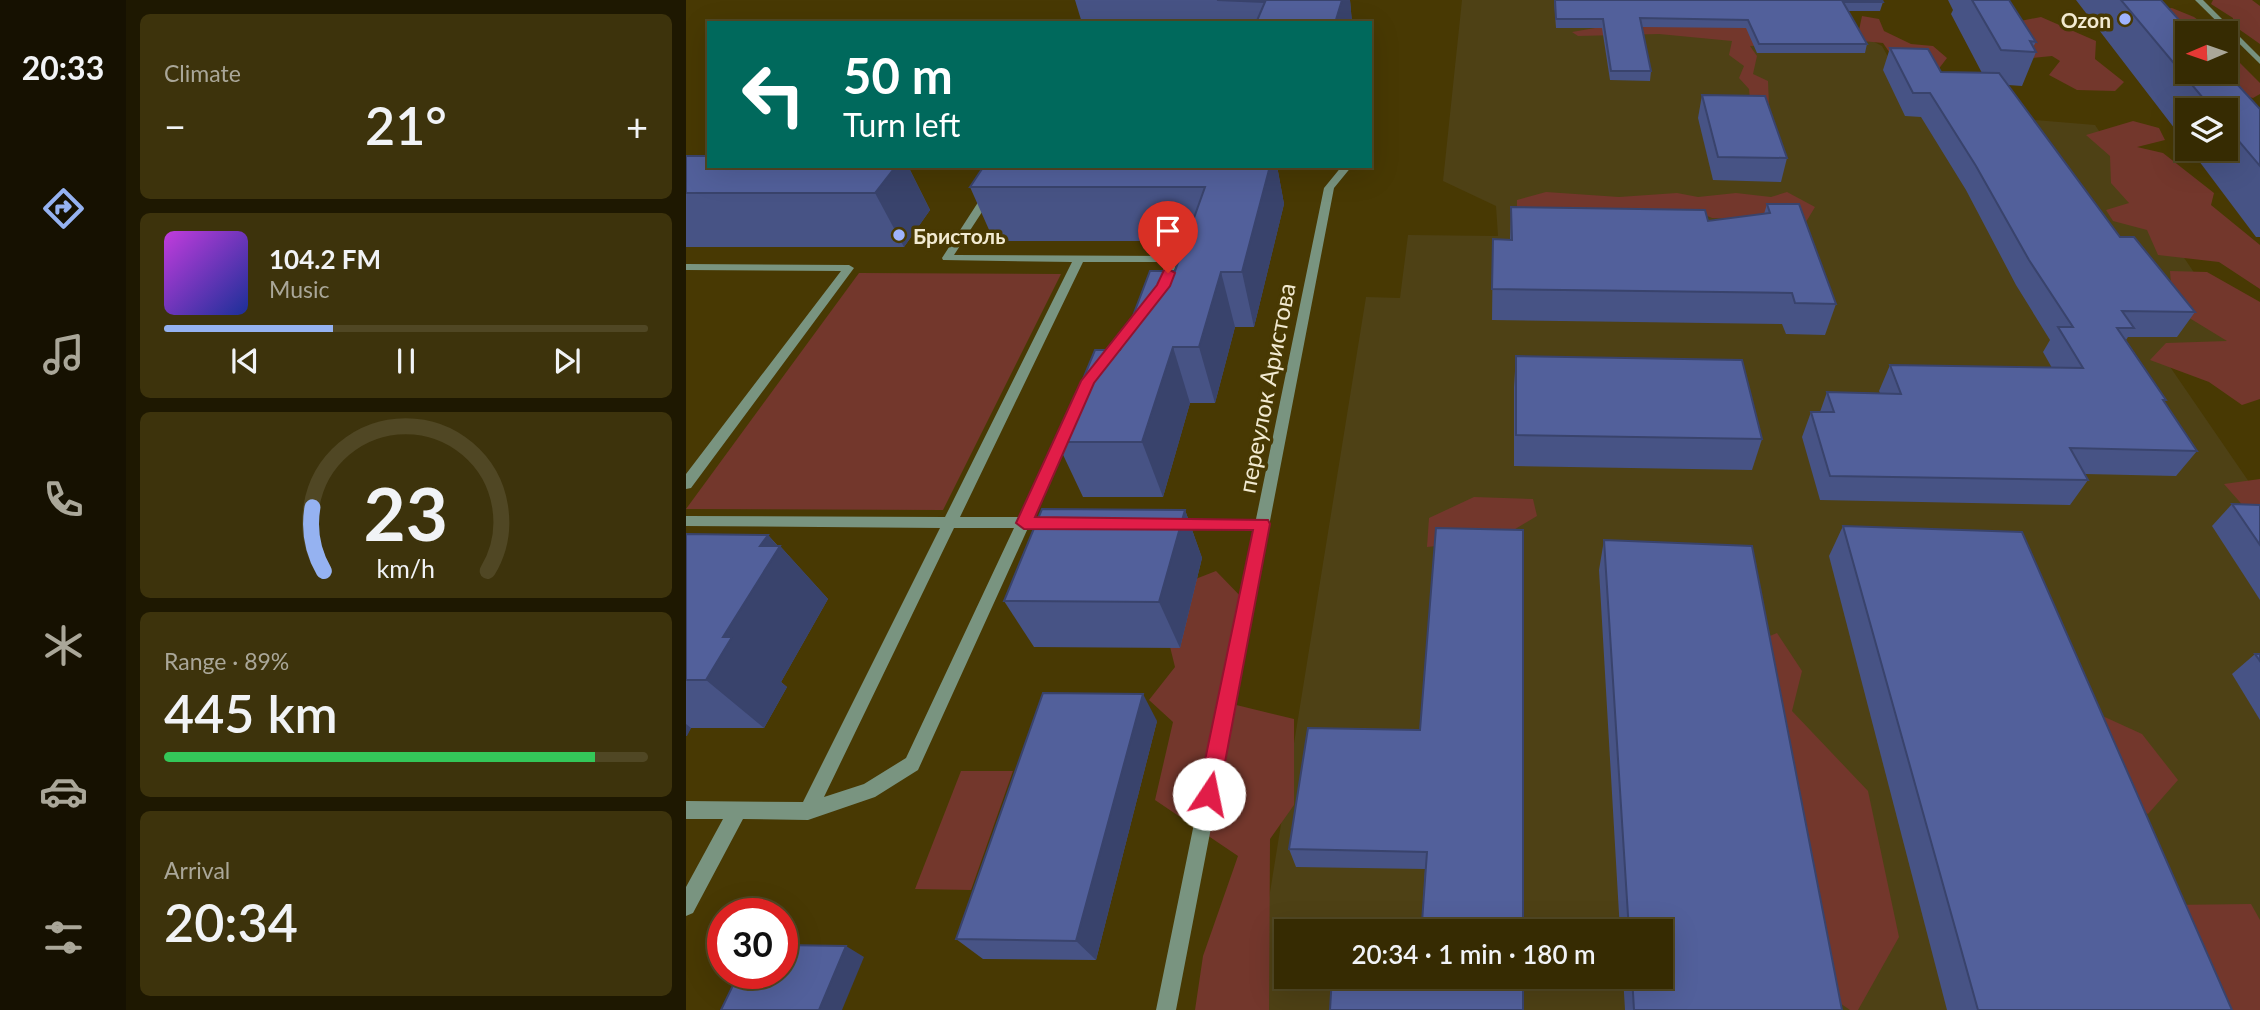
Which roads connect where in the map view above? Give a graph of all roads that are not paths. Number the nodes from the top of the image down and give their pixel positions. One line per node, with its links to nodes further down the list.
1 (2199, 0): 2 (street)
2 (2260, 62)
3 (1345, 168): 15 (street, переулок Аристова)
4 (992, 188): 5 (street)
5 (1079, 259): 7 (street); 11 (street)
6 (686, 267): 9 (street)
7 (1088, 381)
8 (1072, 417): 12 (street)
9 (686, 484)
10 (686, 521): 11 (street)
11 (950, 522): 12 (street); 18 (street)
12 (1024, 523): 13 (street); 18 (street)
13 (1052, 523)
14 (1150, 524): 15 (street)
15 (1262, 524): 20 (street, переулок Аристова)
16 (686, 810): 17 (street)
17 (738, 810): 18 (street); 19 (street)
18 (808, 811)
19 (686, 905)
20 (1166, 1010)

